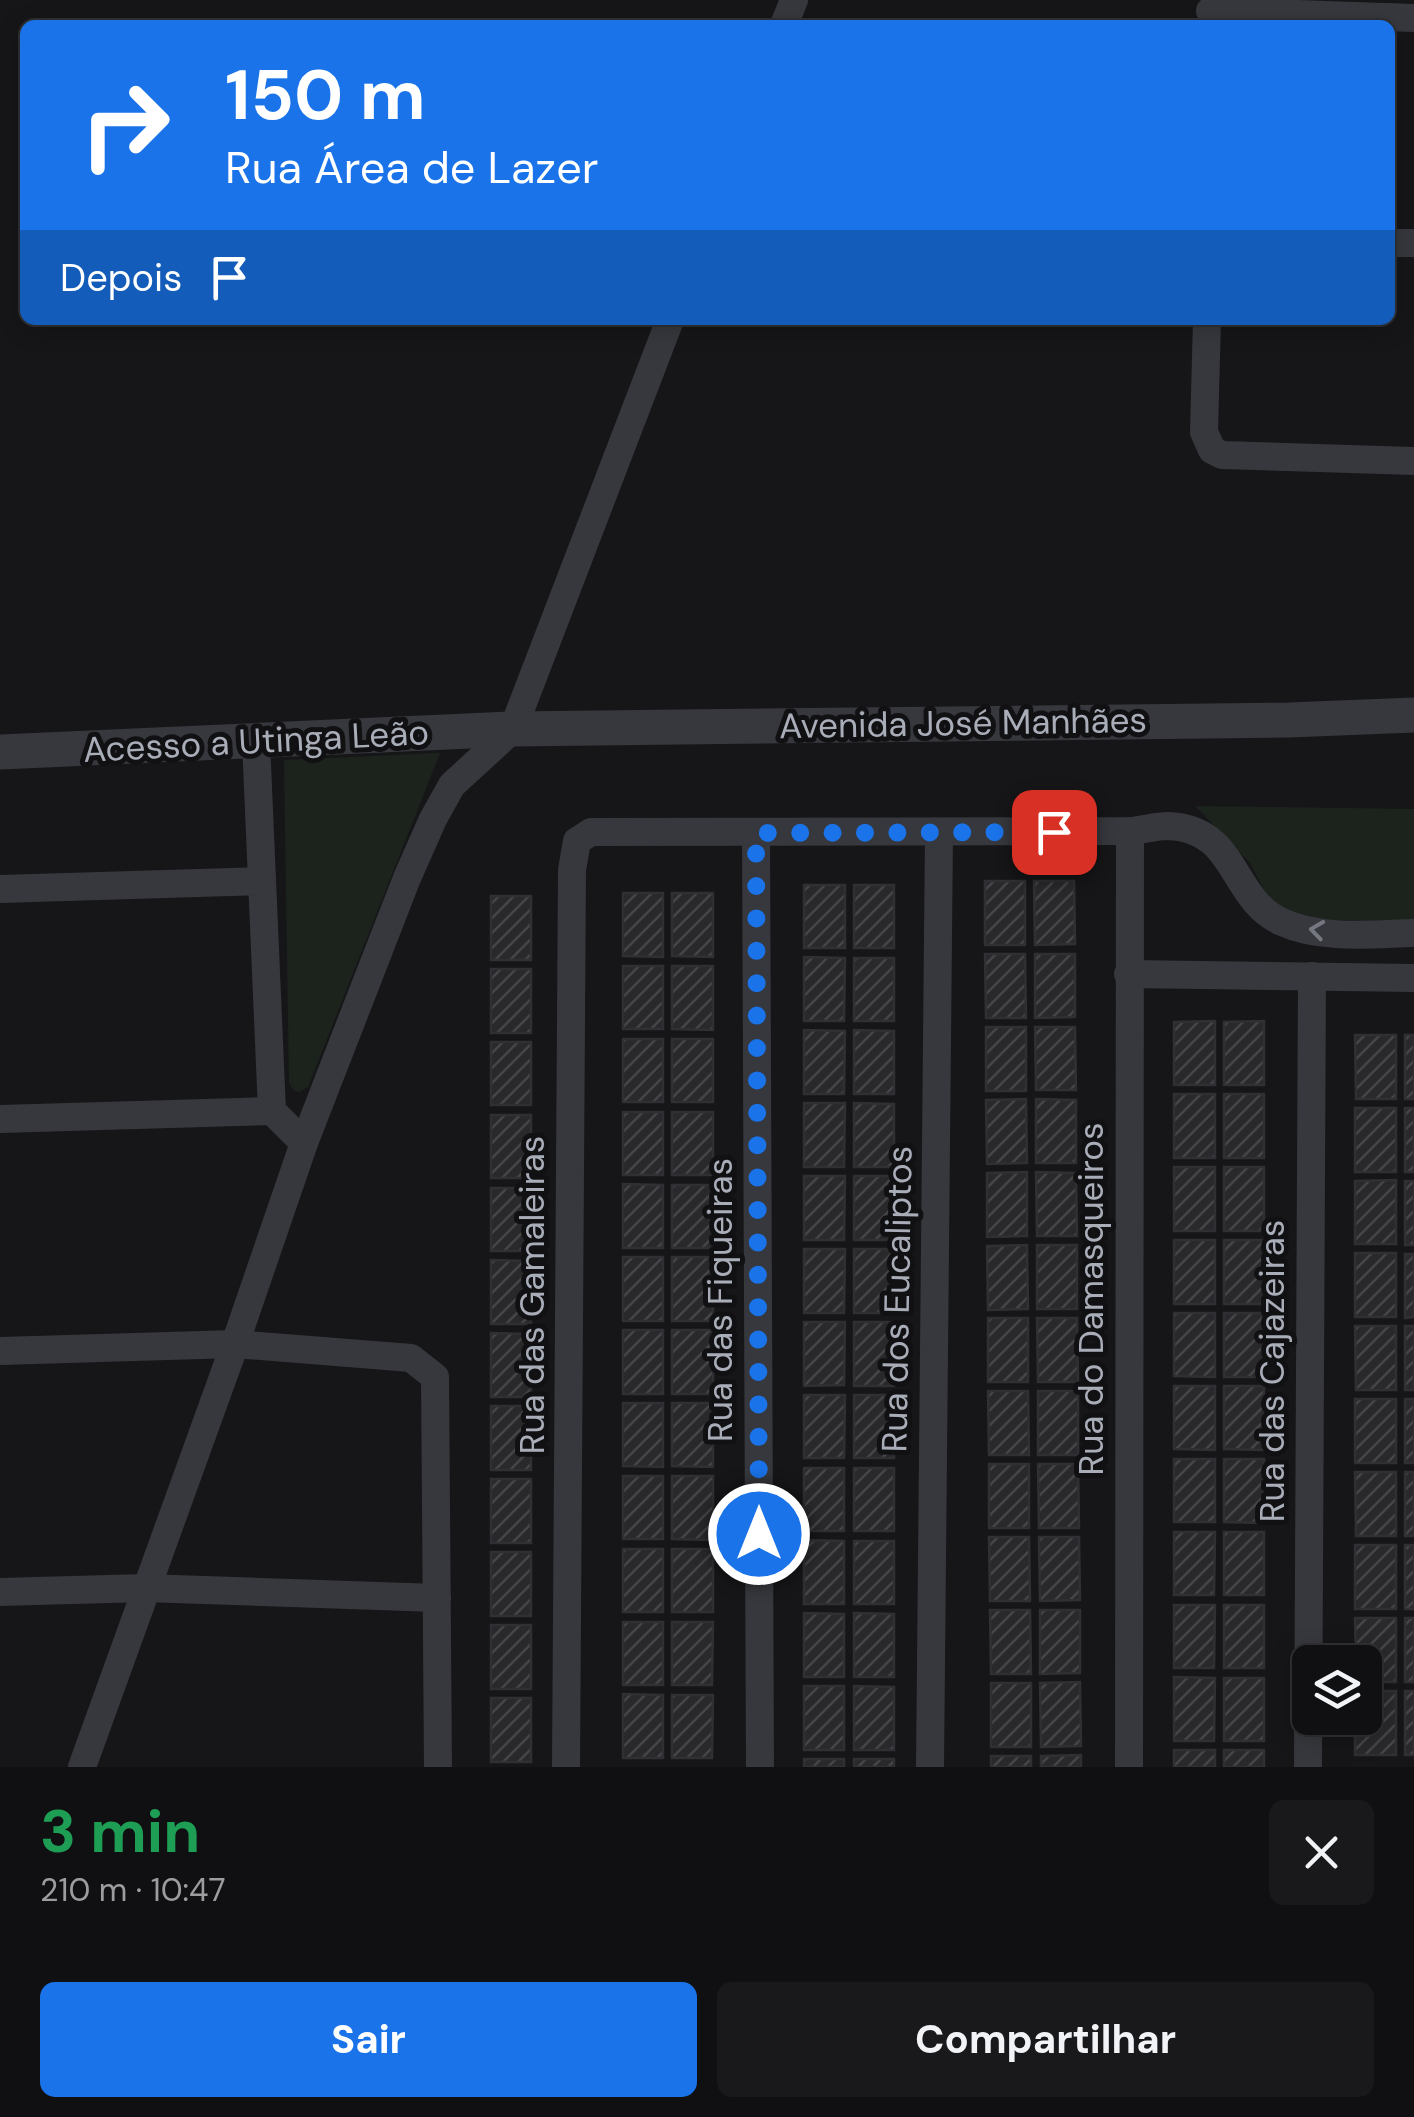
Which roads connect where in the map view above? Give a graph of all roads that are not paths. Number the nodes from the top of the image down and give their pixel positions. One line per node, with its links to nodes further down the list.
1 (1210, 12): 2 (street)
2 (1414, 18)
3 (668, 325): 7 (street)
4 (1207, 325): 5 (street)
5 (1414, 460)
6 (1414, 715): 7 (street, Avenida José Manhães)
7 (513, 728): 8 (street, Acesso a Utinga Leão); 21 (street)
8 (256, 741): 9 (street, Acesso a Utinga Leão); 13 (street)
9 (0, 752)
10 (939, 832): 11 (street); 12 (street); 31 (street, Rua dos Eucaliptos)
11 (1130, 832): 15 (street, one-way to 11); 16 (street, Rua do Damasqueiros)
12 (756, 833): 29 (street, Rua das Gamaleiras); 30 (street, Rua das Fiqueiras)
13 (262, 882): 14 (street); 19 (street)
14 (0, 889)
15 (1414, 933)
16 (1128, 974): 17 (street); 32 (street, Rua do Damasqueiros)
17 (1312, 976): 18 (street); 33 (street, Rua das Cajazeiras)
18 (1414, 978)
19 (272, 1111): 20 (street); 21 (street)
20 (0, 1119)
21 (304, 1143): 22 (street)
22 (236, 1344): 23 (street); 24 (street); 26 (street)
23 (0, 1351)
24 (145, 1588): 25 (street); 26 (street); 27 (street)
25 (0, 1592)
26 (437, 1598): 28 (street)
27 (82, 1767)
28 (438, 1767)
29 (566, 1767)
30 (760, 1767)
31 (930, 1767)
32 (1129, 1767)
33 (1308, 1767)

